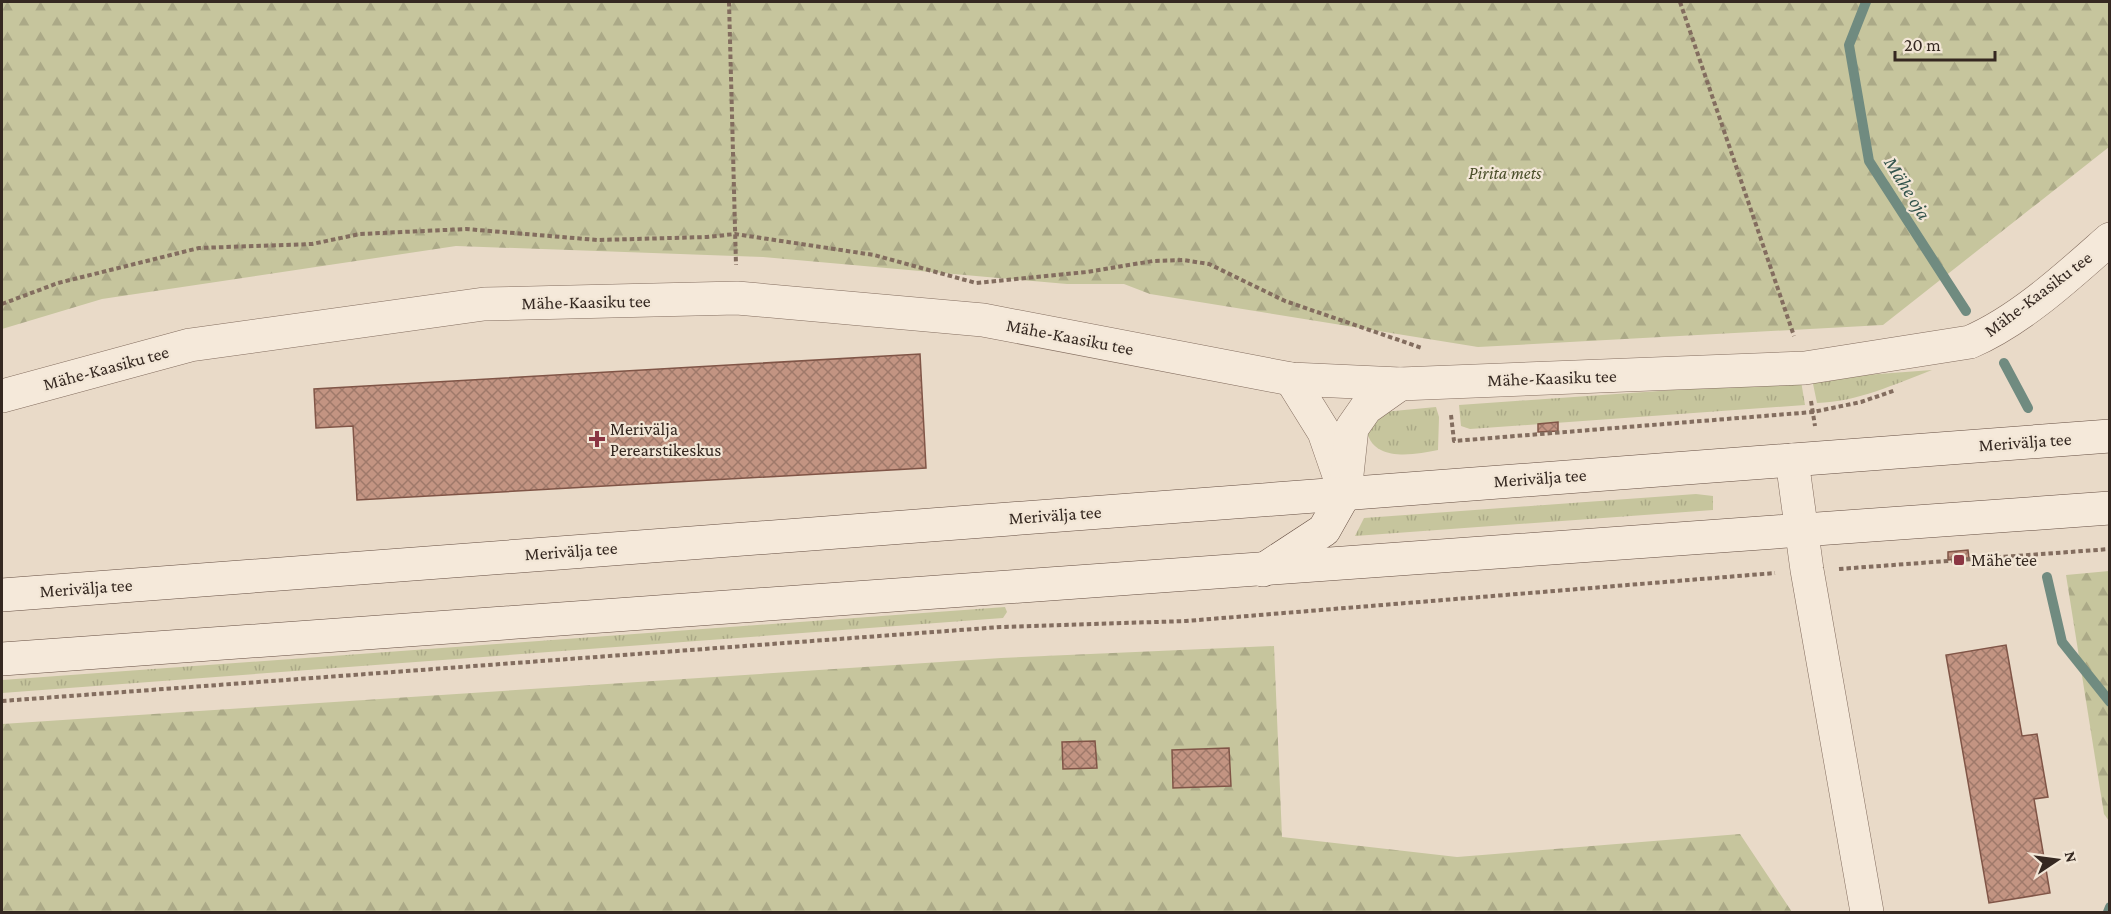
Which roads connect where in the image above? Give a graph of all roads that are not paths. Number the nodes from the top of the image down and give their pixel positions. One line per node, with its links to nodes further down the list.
1 (2109, 239): 3 (main road, Mähe-Kaasiku tee)
2 (1291, 379): 3 (main road, Mähe-Kaasiku tee); 4 (main road, Mähe-Kaasiku tee); 7 (main road)
3 (1400, 384): 7 (main road)
4 (2, 396)
5 (2109, 436): 6 (main road, Merivälja tee)
6 (1792, 460): 7 (main road, Merivälja tee); 9 (main road)
7 (1345, 492): 10 (main road); 11 (main road, Merivälja tee)
8 (2109, 508): 9 (main road)
9 (1802, 531): 10 (main road); 13 (main road)
10 (1261, 571): 12 (main road)
11 (2, 595)
12 (2, 659)
13 (1867, 912)

